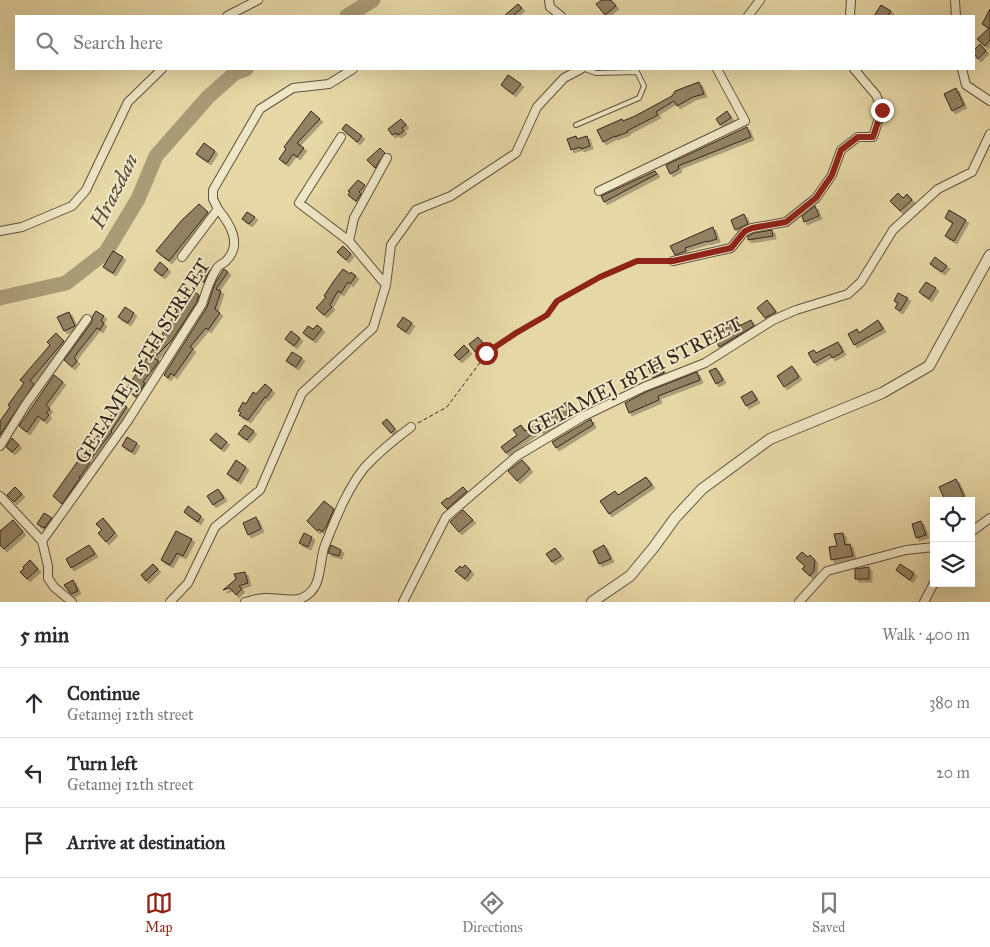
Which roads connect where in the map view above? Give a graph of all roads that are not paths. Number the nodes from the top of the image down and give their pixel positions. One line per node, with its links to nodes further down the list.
1 (258, 0): 6 (street)
2 (549, 0): 7 (street)
3 (760, 0): 8 (street)
4 (851, 0): 9 (street)
5 (955, 0): 10 (street)
6 (228, 15)
7 (560, 15)
8 (749, 15)
9 (850, 15)
10 (956, 15)
11 (161, 70): 25 (street)
12 (351, 70): 24 (street)
13 (579, 70): 30 (street)
14 (588, 70): 19 (lane)
15 (718, 70): 23 (street)
16 (855, 70): 29 (street)
17 (962, 70): 18 (street)
18 (990, 101)
19 (576, 125)
20 (990, 134): 43 (street, GETAMEJ 18TH STREET)
21 (341, 137): 26 (street)
22 (387, 158): 26 (street)
23 (599, 192)
24 (218, 209): 28 (street, GETAMEJ 15TH STREET); 37 (street, GETAMEJ 15TH STREET)
25 (0, 230)
26 (349, 241): 30 (street)
27 (990, 256): 44 (street)
28 (182, 257)
29 (673, 261)
30 (386, 285): 41 (street)
31 (86, 319): 33 (street)
32 (411, 427): 42 (street)
33 (0, 446)
34 (0, 496): 37 (street)
35 (990, 518): 36 (street)
36 (975, 529)
37 (42, 541): 40 (street)
38 (930, 547): 45 (street)
39 (932, 587): 46 (street)
40 (72, 602)
41 (170, 602)
42 (245, 602)
43 (403, 602)
44 (592, 602)
45 (799, 602)
46 (924, 602)

